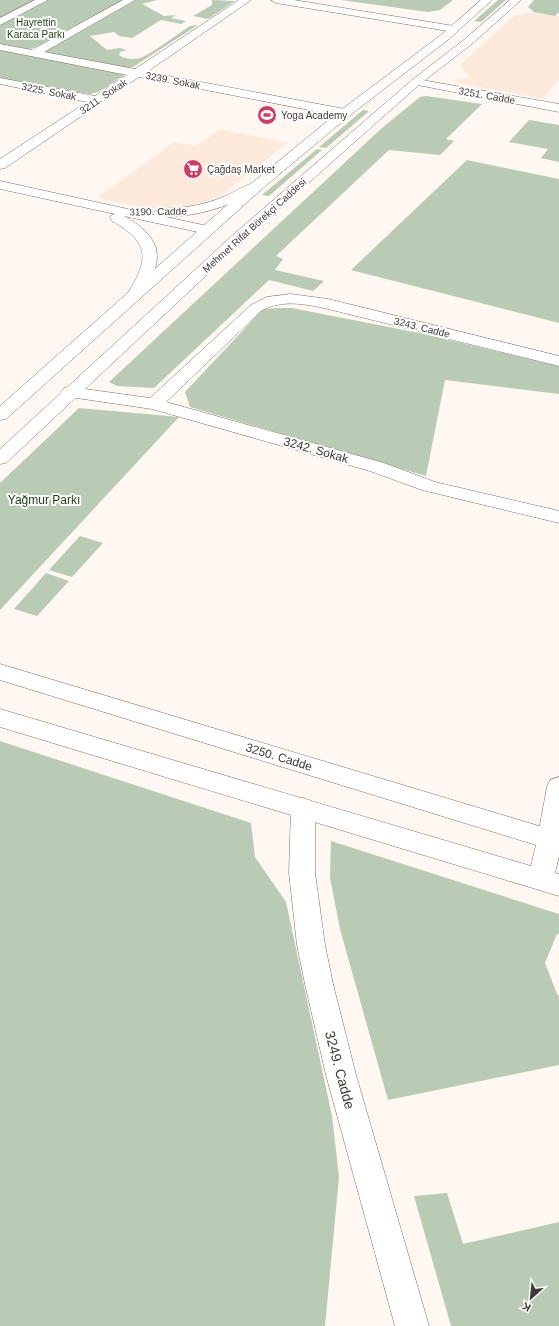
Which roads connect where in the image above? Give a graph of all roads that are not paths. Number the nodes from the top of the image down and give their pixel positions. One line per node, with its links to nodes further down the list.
1 (43, 0): 7 (street)
2 (130, 0): 10 (street)
3 (246, 0): 11 (street, 3211. Sokak)
4 (276, 0): 8 (street)
5 (487, 0): 8 (street)
6 (516, 0): 14 (street, Mehmet Rifat Börekçi Caddesi)
7 (0, 22)
8 (454, 29): 12 (street)
9 (0, 47): 10 (street, 3239. Sokak)
10 (34, 53): 11 (street, 3239. Sokak)
11 (138, 73): 15 (street, 3211. Sokak); 17 (street, 3239. Sokak)
12 (391, 78): 14 (street, 3251. Cadde); 17 (street)
13 (0, 81): 15 (street, 3225. Sokak)
14 (416, 82): 16 (street, 3251. Cadde); 24 (street, Mehmet Rifat Börekçi Caddesi)
15 (97, 100): 18 (street, 3211. Sokak)
16 (559, 108)
17 (345, 113): 20 (street)
18 (0, 165)
19 (0, 184): 22 (street, 3190. Cadde)
20 (258, 185): 22 (street, 3190. Cadde); 23 (street)
21 (0, 192): 22 (street, 3190. Cadde)
22 (121, 215): 23 (street, 3190. Cadde); 25 (street, 3190. Cadde)
23 (203, 233): 24 (street, 3190. Cadde); 25 (street)
24 (235, 240): 27 (street, Mehmet Rifat Börekçi Caddesi)
25 (134, 296): 29 (street)
26 (559, 361): 28 (street, 3243. Cadde)
27 (70, 392): 28 (street, 3242. Sokak); 30 (street, Mehmet Rifat Börekçi Caddesi)
28 (154, 404): 31 (street, 3242. Sokak)
29 (0, 415)
30 (0, 459)
31 (559, 517)
32 (0, 672): 36 (street, 3250. Cadde)
33 (0, 718): 35 (street)
34 (559, 787): 36 (street)
35 (303, 808): 37 (street); 38 (street, 3249. Cadde)
36 (555, 841): 37 (street)
37 (550, 882)
38 (412, 1326)

